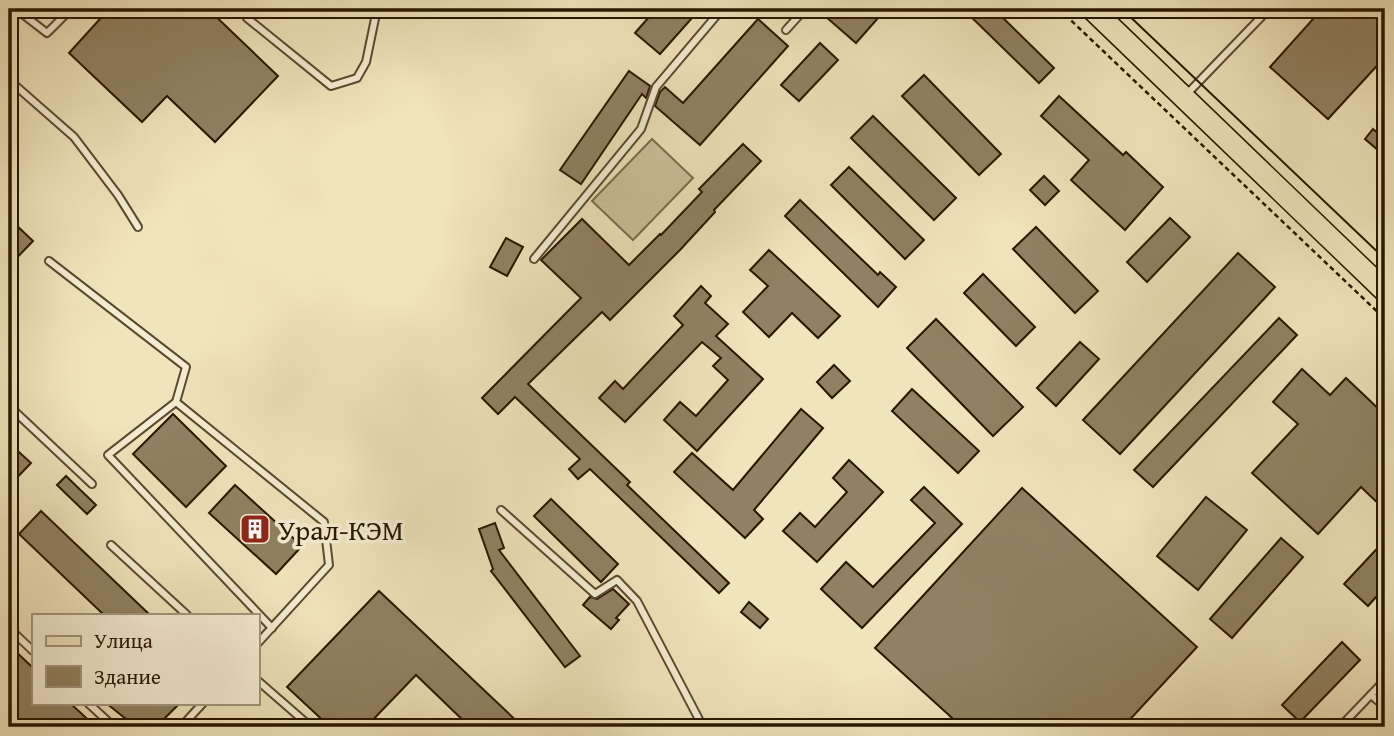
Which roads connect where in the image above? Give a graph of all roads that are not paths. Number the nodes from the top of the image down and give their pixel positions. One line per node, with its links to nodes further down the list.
1 (16, 9): 2 (lane)
2 (71, 9)
3 (242, 9): 4 (lane)
4 (377, 9)
5 (722, 9): 13 (lane)
6 (804, 9): 9 (lane)
7 (1092, 9): 11 (main road)
8 (1269, 9): 11 (lane)
9 (786, 30)
10 (9, 80): 12 (lane)
11 (1184, 97): 15 (main road)
12 (138, 227)
13 (534, 260)
14 (49, 261): 16 (lane)
15 (1385, 291)
16 (176, 402): 23 (lane); 25 (lane)
17 (9, 406): 18 (lane)
18 (92, 484)
19 (501, 510): 37 (lane)
20 (111, 545): 21 (lane)
21 (186, 614)
22 (259, 614): 25 (lane)
23 (259, 614)
24 (9, 628): 27 (lane)
25 (272, 628): 26 (lane)
26 (259, 642)
27 (32, 650)
28 (1385, 680): 30 (lane)
29 (259, 682): 36 (lane)
30 (1371, 695): 33 (lane); 38 (lane)
31 (89, 704): 34 (lane)
32 (202, 704): 35 (lane)
33 (1385, 707)
34 (114, 727)
35 (181, 727)
36 (311, 727)
37 (703, 727)
38 (1340, 727)

